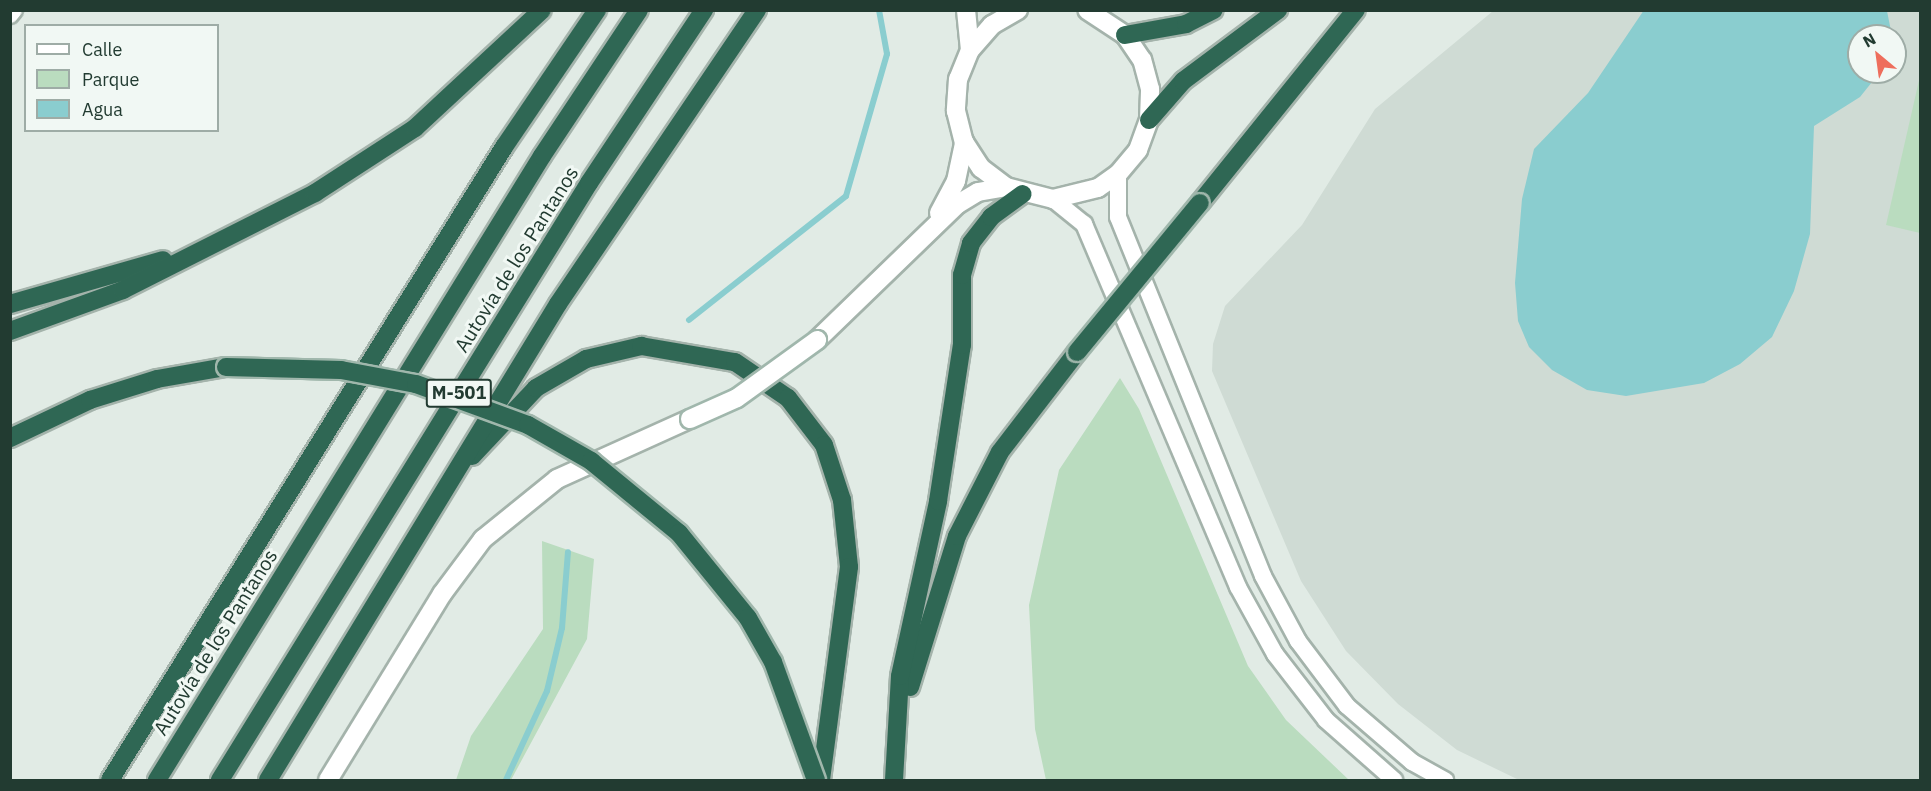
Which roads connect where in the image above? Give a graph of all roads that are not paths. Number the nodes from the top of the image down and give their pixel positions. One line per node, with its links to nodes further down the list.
1 (14, 10): 13 (street)
2 (542, 10): 23 (highway)
3 (597, 10): 29 (highway)
4 (639, 10): 30 (highway, Autovía de los Pantanos / M-501)
5 (704, 10): 31 (highway, Autovía de los Pantanos / M-501)
6 (757, 10): 27 (highway)
7 (966, 10): 15 (street)
8 (1018, 10): 15 (street)
9 (1087, 10): 14 (street)
10 (1214, 10): 14 (highway)
11 (1278, 10): 16 (highway)
12 (1356, 10): 28 (highway, bridge)
13 (10, 15)
14 (1125, 35): 16 (street)
15 (970, 50): 17 (street)
16 (1149, 120): 18 (street)
17 (964, 142): 19 (street); 22 (street)
18 (1118, 174): 21 (street); 38 (street)
19 (1006, 187): 20 (street); 22 (street)
20 (1023, 194): 21 (street); 28 (highway)
21 (1053, 199): 37 (street)
22 (926, 232): 33 (street, bridge)
23 (221, 241): 24 (highway); 25 (highway)
24 (10, 304)
25 (10, 331)
26 (10, 438): 34 (highway, bridge)
27 (461, 468): 32 (highway); 35 (highway)
28 (898, 735): 36 (highway)
29 (110, 780)
30 (157, 780)
31 (220, 780)
32 (268, 780)
33 (328, 780)
34 (816, 780)
35 (821, 780)
36 (894, 780)
37 (1394, 780)
38 (1445, 780)

